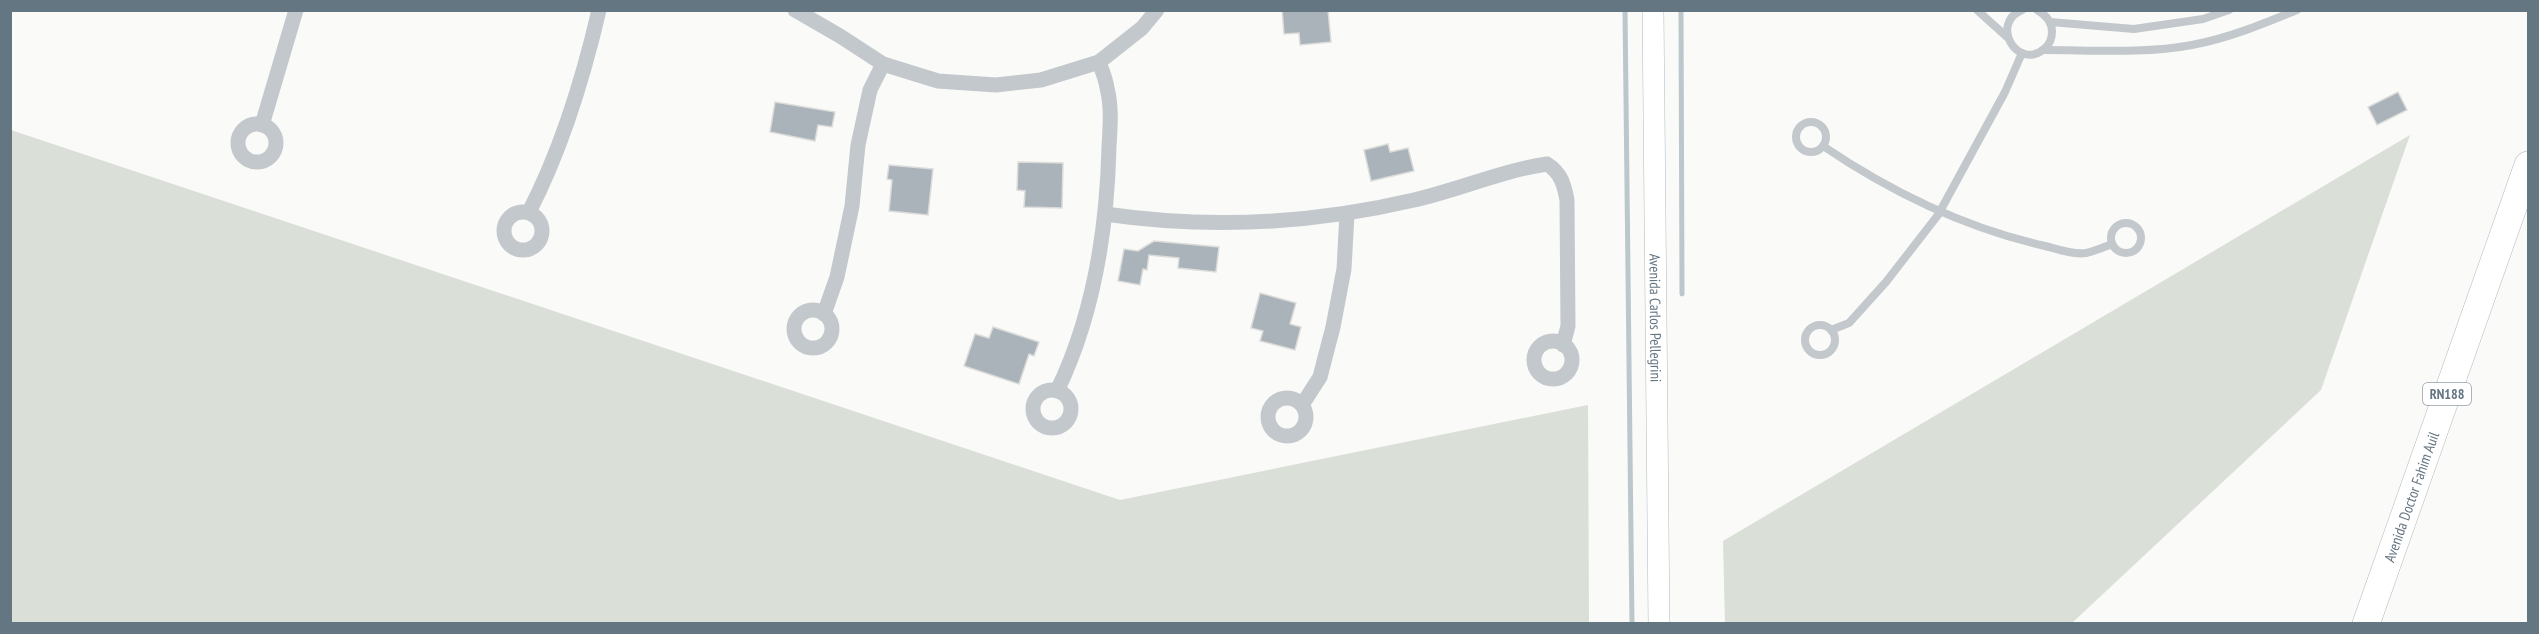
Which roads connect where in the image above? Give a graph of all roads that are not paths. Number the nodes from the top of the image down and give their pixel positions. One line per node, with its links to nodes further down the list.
1 (297, 10): 17 (street)
2 (599, 10): 21 (street)
3 (795, 10): 16 (street)
4 (1157, 10): 15 (street)
5 (1653, 10): 30 (main road, Avenida Carlos Pellegrini)
6 (1977, 10): 12 (lane)
7 (2022, 10): 12 (lane)
8 (2037, 10): 11 (lane)
9 (2229, 10): 11 (lane)
10 (2297, 10): 13 (lane)
11 (2050, 22): 13 (lane)
12 (2007, 38): 14 (lane)
13 (2043, 50): 14 (lane)
14 (2022, 53): 20 (lane)
15 (1099, 62): 16 (street); 23 (street)
16 (884, 64): 25 (street)
17 (262, 125)
18 (1824, 146): 18 (lane); 20 (lane)
19 (2529, 165): 31 (highway, Avenida Doctor Fahim Auil / RN188)
20 (1940, 211): 24 (lane); 26 (lane)
21 (529, 212)
22 (1347, 213): 23 (street); 27 (street); 29 (street)
23 (1105, 214): 28 (street)
24 (2112, 244): 24 (lane)
25 (824, 314)
26 (1831, 330): 26 (lane)
27 (1563, 345)
28 (1057, 391)
29 (1302, 405)
30 (1659, 624)
31 (2366, 624)

